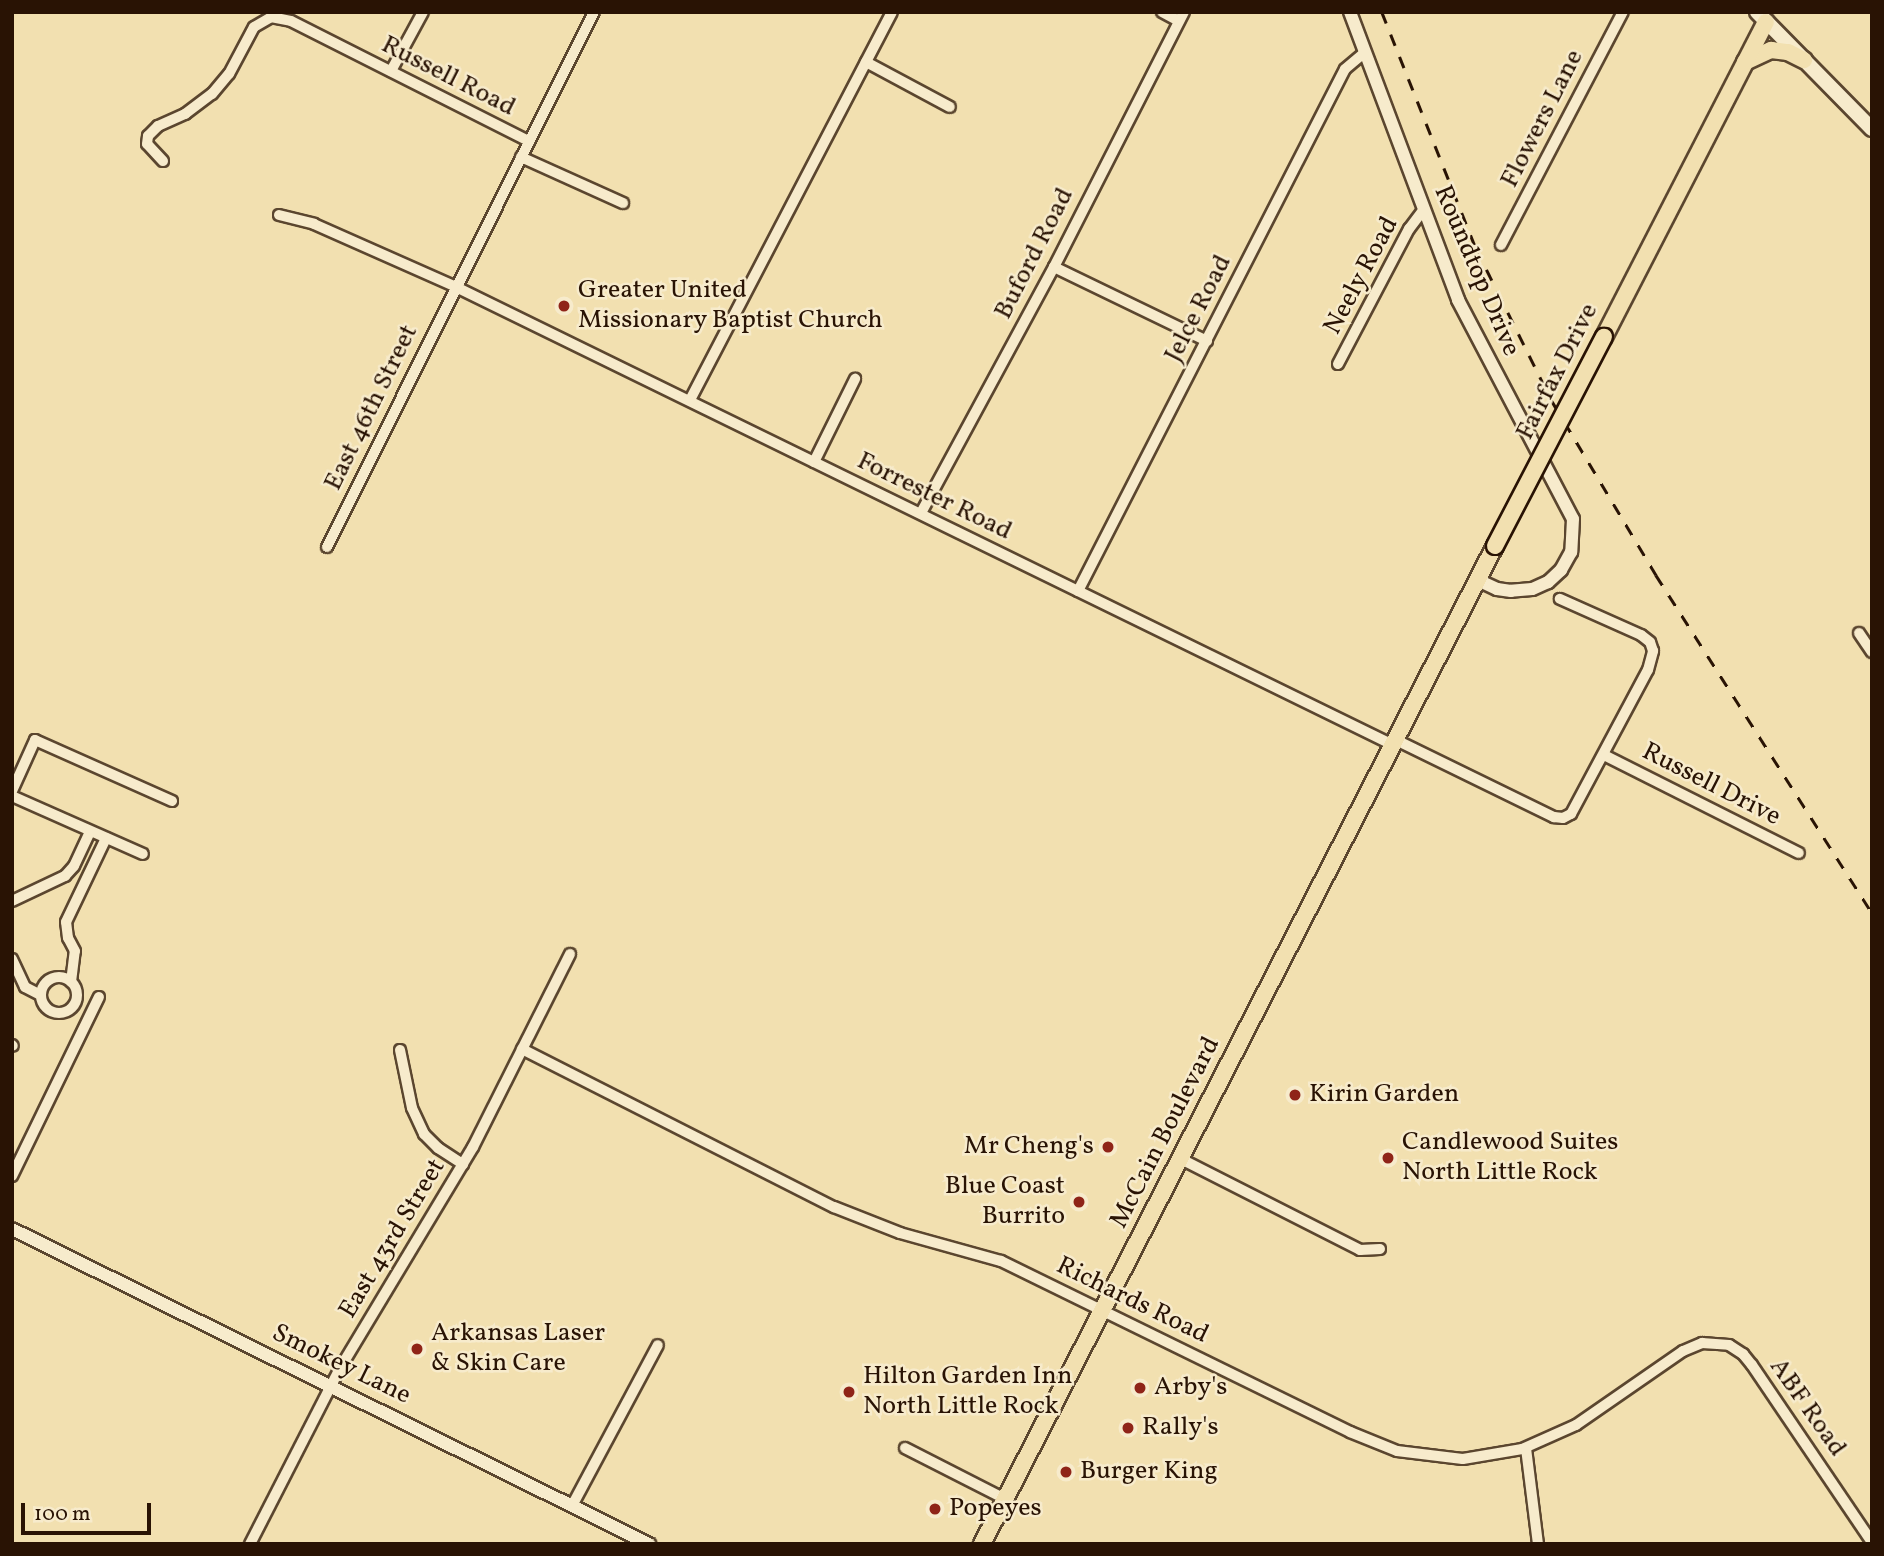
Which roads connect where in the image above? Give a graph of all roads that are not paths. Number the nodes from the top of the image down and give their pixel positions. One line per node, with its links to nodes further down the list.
1 (423, 12): 13 (street)
2 (594, 12): 16 (street)
3 (892, 12): 11 (street)
4 (1162, 12): 8 (street)
5 (1350, 12): 9 (street, Roundtop Drive)
6 (1622, 12): 22 (street, Flowers Lane)
7 (1766, 15): 10 (main road); 12 (main road, Fairfax Drive)
8 (1181, 17): 23 (street, Buford Road)
9 (1365, 52): 20 (street, Roundtop Drive); 25 (street, Jelce Road)
10 (1804, 60): 12 (main road); 15 (main road)
11 (866, 62): 14 (street); 28 (street)
12 (1745, 62): 32 (main road, Fairfax Drive, bridge)
13 (391, 71): 16 (street, Russell Road); 18 (street, Russell Road)
14 (950, 107)
15 (1872, 129)
16 (529, 141): 17 (street)
17 (521, 157): 19 (street, Russell Road); 24 (street)
18 (163, 161)
19 (623, 203)
20 (1424, 209): 26 (street, Neely Road); 32 (street, Roundtop Drive)
21 (279, 215): 24 (street, Forrester Road)
22 (1501, 244)
23 (1054, 267): 25 (street); 30 (street, Buford Road)
24 (456, 287): 28 (street, Forrester Road); 31 (street, East 46th Street)
25 (1207, 341): 33 (street, Jelce Road)
26 (1338, 363)
27 (855, 379): 29 (street)
28 (690, 400): 29 (street, Forrester Road)
29 (814, 462): 30 (street, Forrester Road)
30 (921, 513): 33 (street, Forrester Road)
31 (327, 547)
32 (1478, 580): 37 (main road, Fairfax Drive)
33 (1078, 592): 37 (street, Forrester Road)
34 (1560, 599): 38 (street)
35 (1860, 633): 36 (street)
36 (1872, 652)
37 (1394, 743): 38 (street, Forrester Road); 56 (main road, McCain Boulevard)
38 (1604, 755): 44 (street, Russell Drive)
39 (12, 791): 41 (street)
40 (12, 796): 42 (street)
41 (172, 802)
42 (90, 831): 43 (street); 46 (street)
43 (106, 838): 45 (street); 49 (street)
44 (1799, 853)
45 (143, 854)
46 (12, 901)
47 (570, 954): 54 (street, East 43rd Street)
48 (12, 959): 50 (street)
49 (71, 982): 50 (street); 52 (street)
50 (41, 995): 52 (street)
51 (99, 997): 53 (street)
52 (75, 1003): 53 (street)
53 (92, 1012): 58 (street)
54 (522, 1049): 57 (street, East 43rd Street); 61 (street, Richards Road)
55 (400, 1050): 57 (street)
56 (1181, 1159): 60 (street); 61 (main road, McCain Boulevard)
57 (463, 1164): 64 (street, East 43rd Street)
58 (12, 1176)
59 (12, 1229): 64 (street, Smokey Lane)
60 (1380, 1249)
61 (1102, 1310): 66 (street, Richards Road); 67 (main road, McCain Boulevard)
62 (1723, 1343): 66 (street, Richards Road); 69 (street, ABF Road)
63 (658, 1345): 68 (street)
64 (330, 1385): 68 (street, Smokey Lane); 70 (street, East 43rd Street)
65 (905, 1448): 67 (street)
66 (1526, 1448): 73 (street)
67 (1005, 1499): 72 (main road, McCain Boulevard)
68 (573, 1504): 71 (street, Smokey Lane)
69 (1872, 1542)
70 (250, 1544)
71 (649, 1544)
72 (982, 1544)
73 (1538, 1544)

